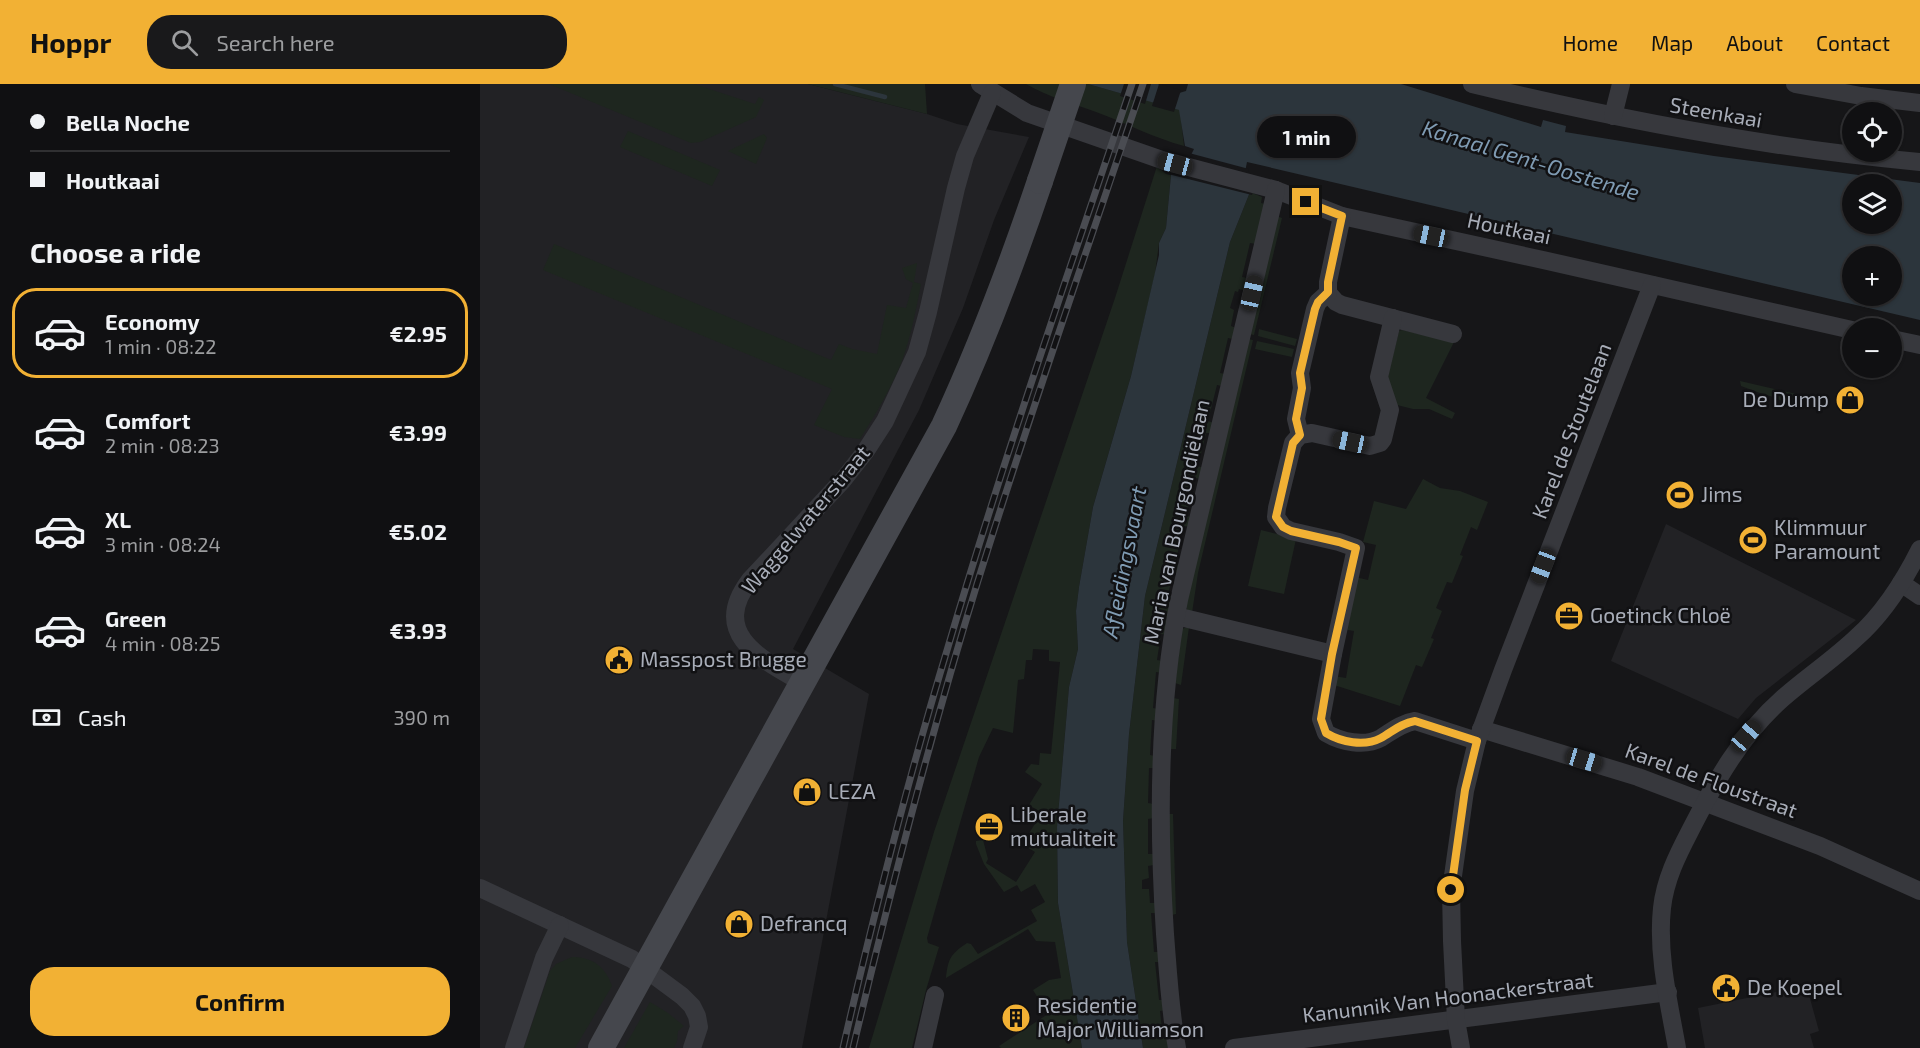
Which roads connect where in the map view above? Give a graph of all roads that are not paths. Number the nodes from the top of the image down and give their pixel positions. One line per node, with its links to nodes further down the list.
1 (1073, 84): 24 (main road, bridge)
2 (1472, 84): 7 (street, Steenkaai)
3 (1621, 84): 7 (street)
4 (1795, 84): 6 (street)
5 (986, 89): 9 (street, Houtkaai); 24 (street, Waggelwaterstraat)
6 (1920, 103)
7 (1614, 116): 8 (street, Steenkaai)
8 (1920, 162)
9 (1276, 190): 10 (street, Houtkaai); 22 (street, Maria van Bourgondiëlaan)
10 (1342, 216): 11 (street, Houtkaai); 12 (street)
11 (1652, 285): 14 (street, Houtkaai); 25 (street, Karel de Stoutelaan)
12 (1328, 292): 13 (street); 18 (street)
13 (1393, 318): 15 (street); 18 (street)
14 (1842, 328)
15 (1453, 334)
16 (1902, 341): 17 (street)
17 (1920, 345)
18 (1300, 435): 23 (street)
19 (1920, 549): 20 (street)
20 (1901, 583): 21 (street); 26 (street)
21 (1920, 596)
22 (1176, 616): 23 (street); 38 (street, Maria van Bourgondiëlaan)
23 (1332, 654): 25 (street, Karel de Floustraat)
24 (803, 683): 30 (main road)
25 (1479, 735): 26 (street, Karel de Floustraat); 33 (street, Karel de Stoutelaan)
26 (1705, 801): 28 (street, Karel de Floustraat); 31 (street)
27 (480, 888): 29 (street)
28 (1920, 891)
29 (560, 925): 30 (street); 34 (street)
30 (645, 969): 35 (main road); 36 (street)
31 (1668, 992): 33 (street, Kanunnik Van Hoonackerstraat); 41 (street)
32 (935, 995): 37 (street)
33 (1456, 1020): 39 (street, Kanunnik Van Hoonackerstraat); 40 (street, Karel de Stoutelaan)
34 (514, 1048)
35 (601, 1048)
36 (692, 1048)
37 (922, 1048)
38 (1177, 1048)
39 (1234, 1048)
40 (1461, 1048)
41 (1677, 1048)

